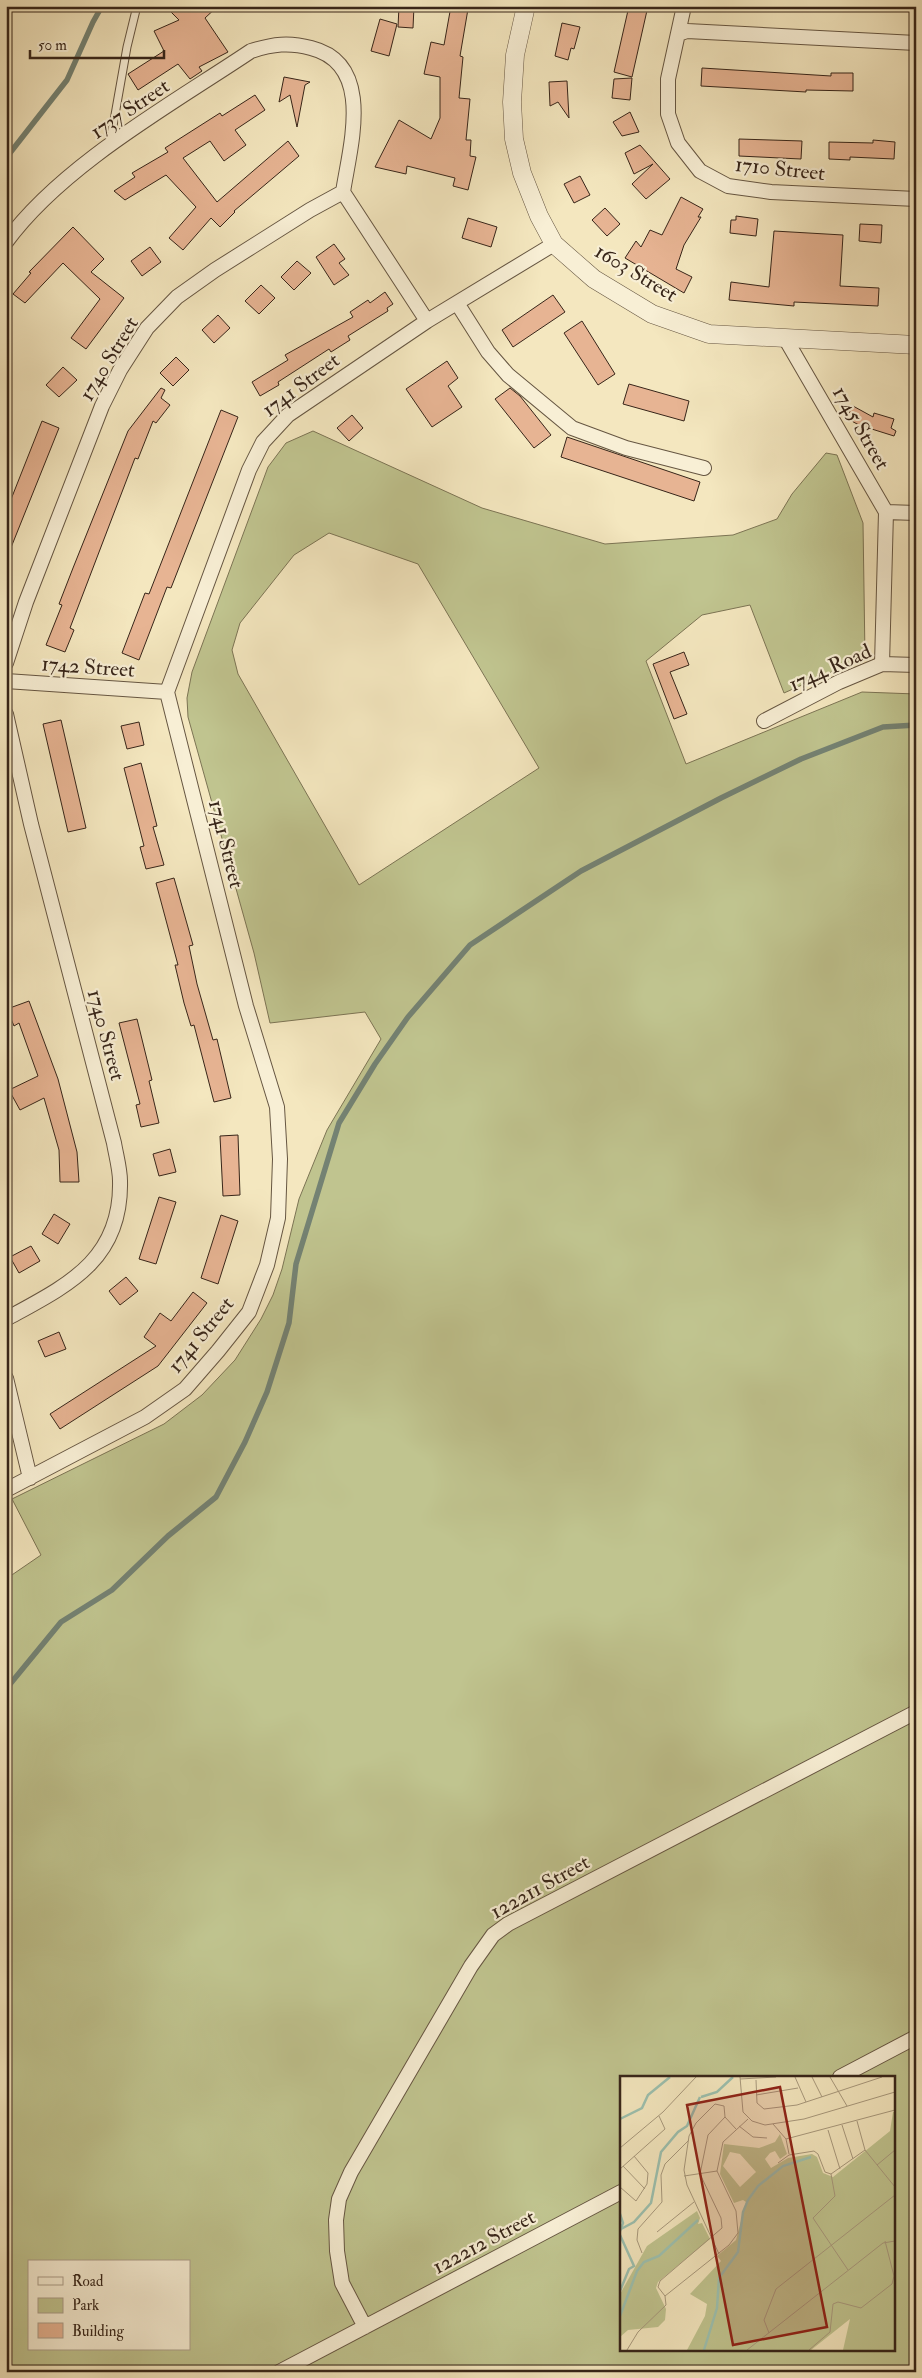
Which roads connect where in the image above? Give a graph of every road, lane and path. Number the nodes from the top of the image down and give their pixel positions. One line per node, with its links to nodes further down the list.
1 (137, 6): 6 (lane)
2 (526, 6): 10 (street, 1603 Street)
3 (684, 6): 4 (street, 1710 Street)
4 (678, 34): 5 (street); 8 (street, 1710 Street)
5 (916, 43)
6 (109, 146): 7 (street, 1737 Street); 9 (street, 1737 Street)
7 (343, 192): 12 (street); 18 (street, 1740 Street)
8 (916, 199)
9 (6, 242)
10 (554, 244): 11 (street, 1741 Street); 13 (street, 1603 Street)
11 (457, 303): 12 (street, 1741 Street); 15 (street)
12 (426, 321): 22 (street, 1741 Street)
13 (785, 338): 14 (street, 1603 Street); 16 (street, 1745 Street)
14 (916, 345)
15 (704, 468)
16 (886, 512): 17 (street); 19 (street)
17 (916, 513)
18 (6, 663)
19 (882, 664): 20 (street, 1744 Road); 24 (street, 1744 Road)
20 (916, 665)
21 (6, 681): 22 (street, 1742 Street)
22 (167, 692): 27 (street, 1741 Street)
23 (6, 714): 25 (street, 1740 Street)
24 (764, 721)
25 (6, 1319)
26 (6, 1378): 27 (street)
27 (30, 1478): 28 (street, 1741 Street)
28 (6, 1490)
29 (916, 1712): 33 (street, 122211 Street)
30 (916, 2037): 31 (street)
31 (842, 2076)
32 (620, 2193): 33 (street, 122212 Street)
33 (365, 2327): 34 (street, 122212 Street)
34 (279, 2372)

